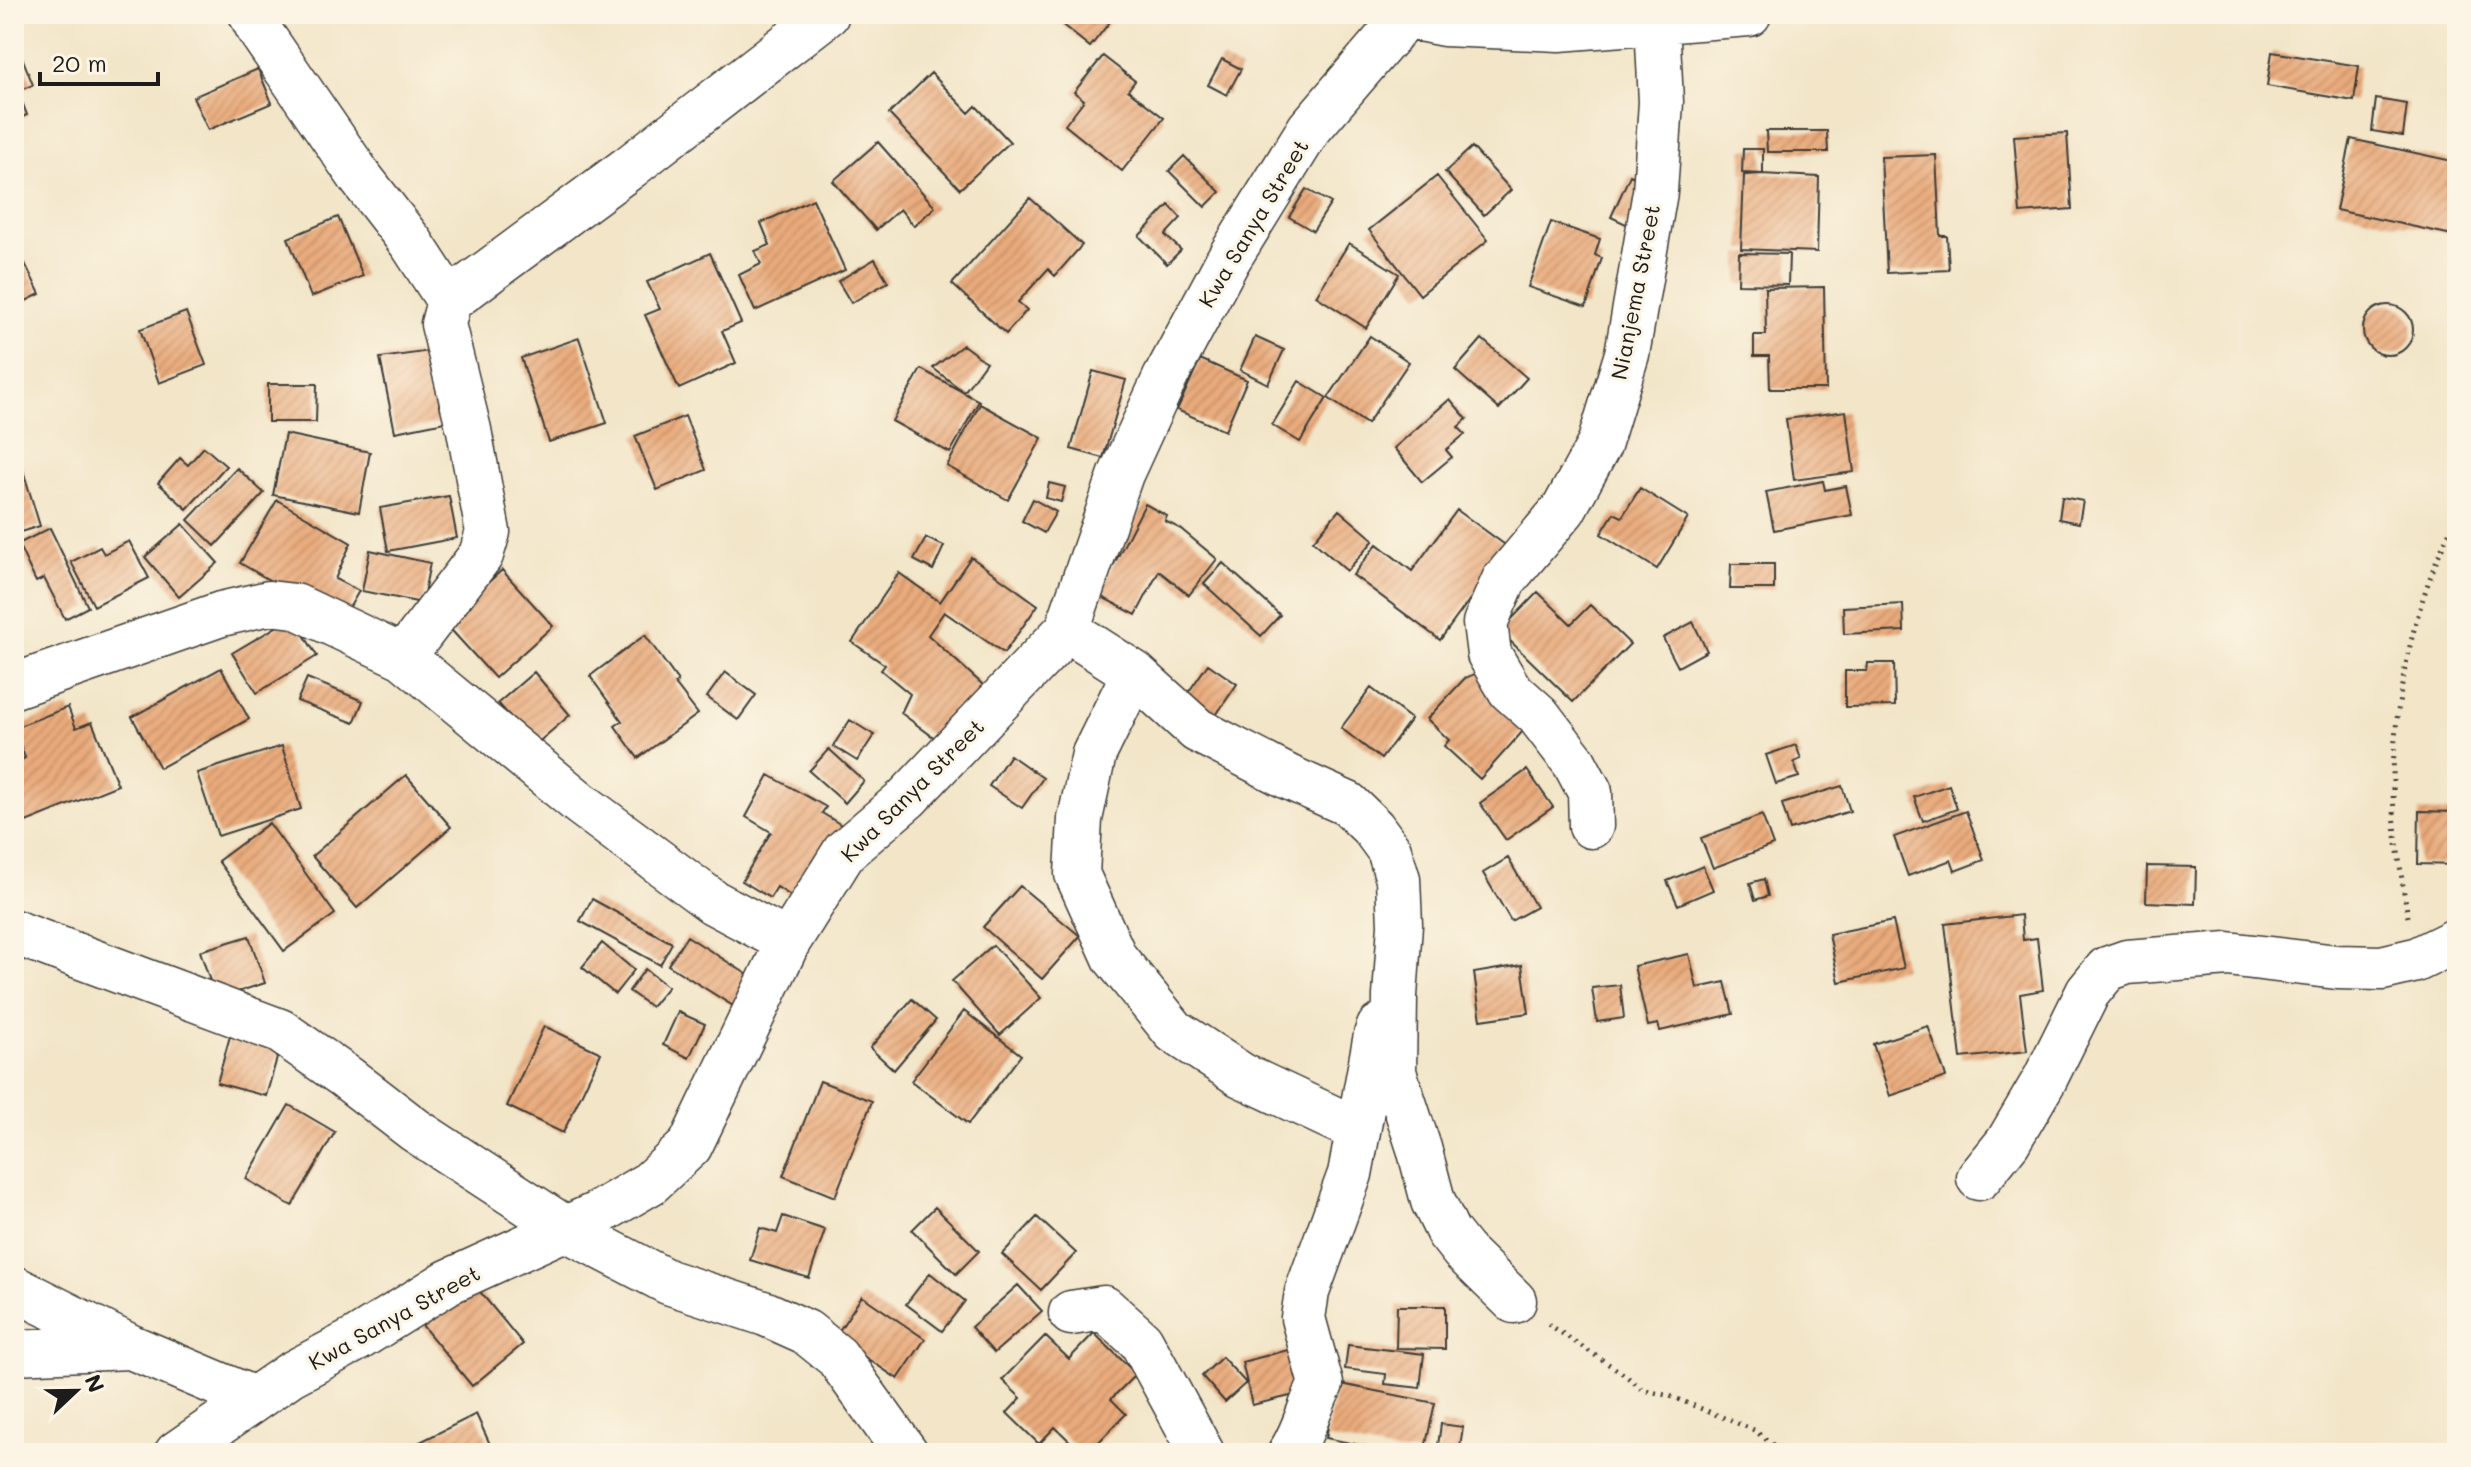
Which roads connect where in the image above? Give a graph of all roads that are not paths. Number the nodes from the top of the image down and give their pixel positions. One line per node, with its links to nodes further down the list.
1 (251, 14): 6 (street)
2 (827, 14): 6 (street)
3 (1749, 14): 5 (street)
4 (1399, 16): 5 (street); 7 (street, Kwa Sanya Street)
5 (1657, 22): 11 (street, Nianjema Street)
6 (449, 301): 8 (street)
7 (1067, 630): 9 (street); 14 (street, Kwa Sanya Street)
8 (403, 657): 10 (street); 14 (street)
9 (1134, 673): 15 (street); 16 (street)
10 (14, 686)
11 (1591, 826)
12 (14, 932): 18 (street)
13 (2457, 940): 17 (street)
14 (788, 942): 18 (street, Kwa Sanya Street)
15 (1395, 996): 16 (street); 20 (street)
16 (1358, 1130): 28 (street)
17 (1979, 1178)
18 (568, 1230): 24 (street, Kwa Sanya Street); 26 (street)
19 (15, 1288): 22 (street)
20 (1514, 1301)
21 (1071, 1313): 27 (street)
22 (131, 1347): 23 (street); 24 (street)
23 (14, 1352)
24 (254, 1399): 25 (street, Kwa Sanya Street)
25 (177, 1453)
26 (906, 1453)
27 (1202, 1453)
28 (1290, 1453)

